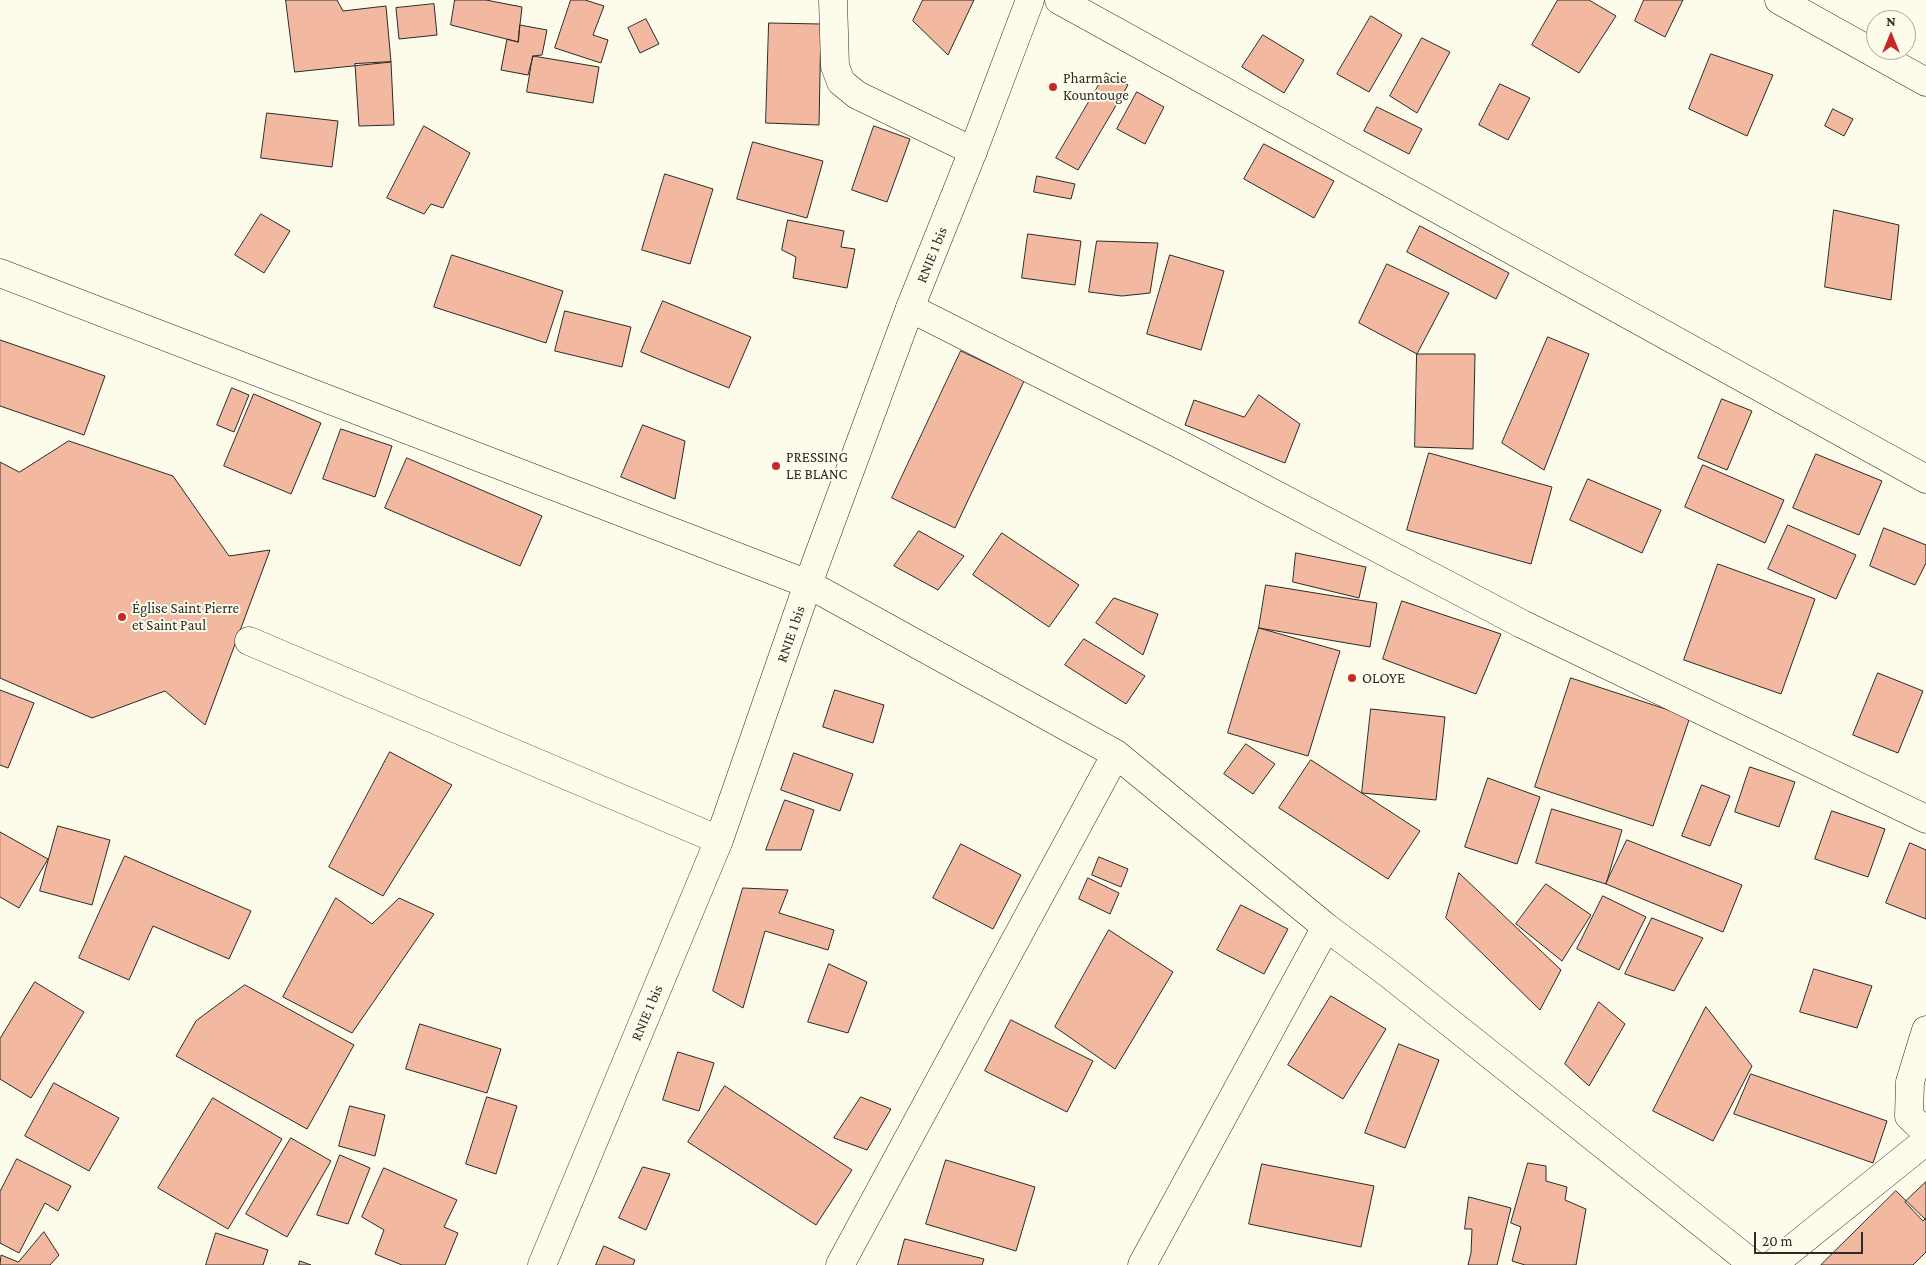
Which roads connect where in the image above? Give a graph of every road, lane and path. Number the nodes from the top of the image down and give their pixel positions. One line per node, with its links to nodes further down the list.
1 (833, 0): 6 (street)
2 (1030, 0): 6 (street, RNIE 1 bis)
3 (1059, 0): 9 (street)
4 (1780, 0): 5 (street)
5 (1926, 82)
6 (973, 151): 8 (street, RNIE 1 bis)
7 (0, 273): 10 (street)
8 (910, 308): 10 (street, RNIE 1 bis); 13 (street)
9 (1926, 479)
10 (808, 584): 12 (street); 14 (street, RNIE 1 bis)
11 (249, 641): 14 (street)
12 (1116, 754): 15 (street); 20 (street)
13 (1926, 819)
14 (719, 840): 19 (street, RNIE 1 bis)
15 (1326, 928): 21 (street); 22 (street)
16 (1926, 1030): 17 (street)
17 (1926, 1132)
18 (1926, 1141): 23 (street)
19 (542, 1265)
20 (840, 1265)
21 (1142, 1265)
22 (1754, 1265)
23 (1772, 1265)

